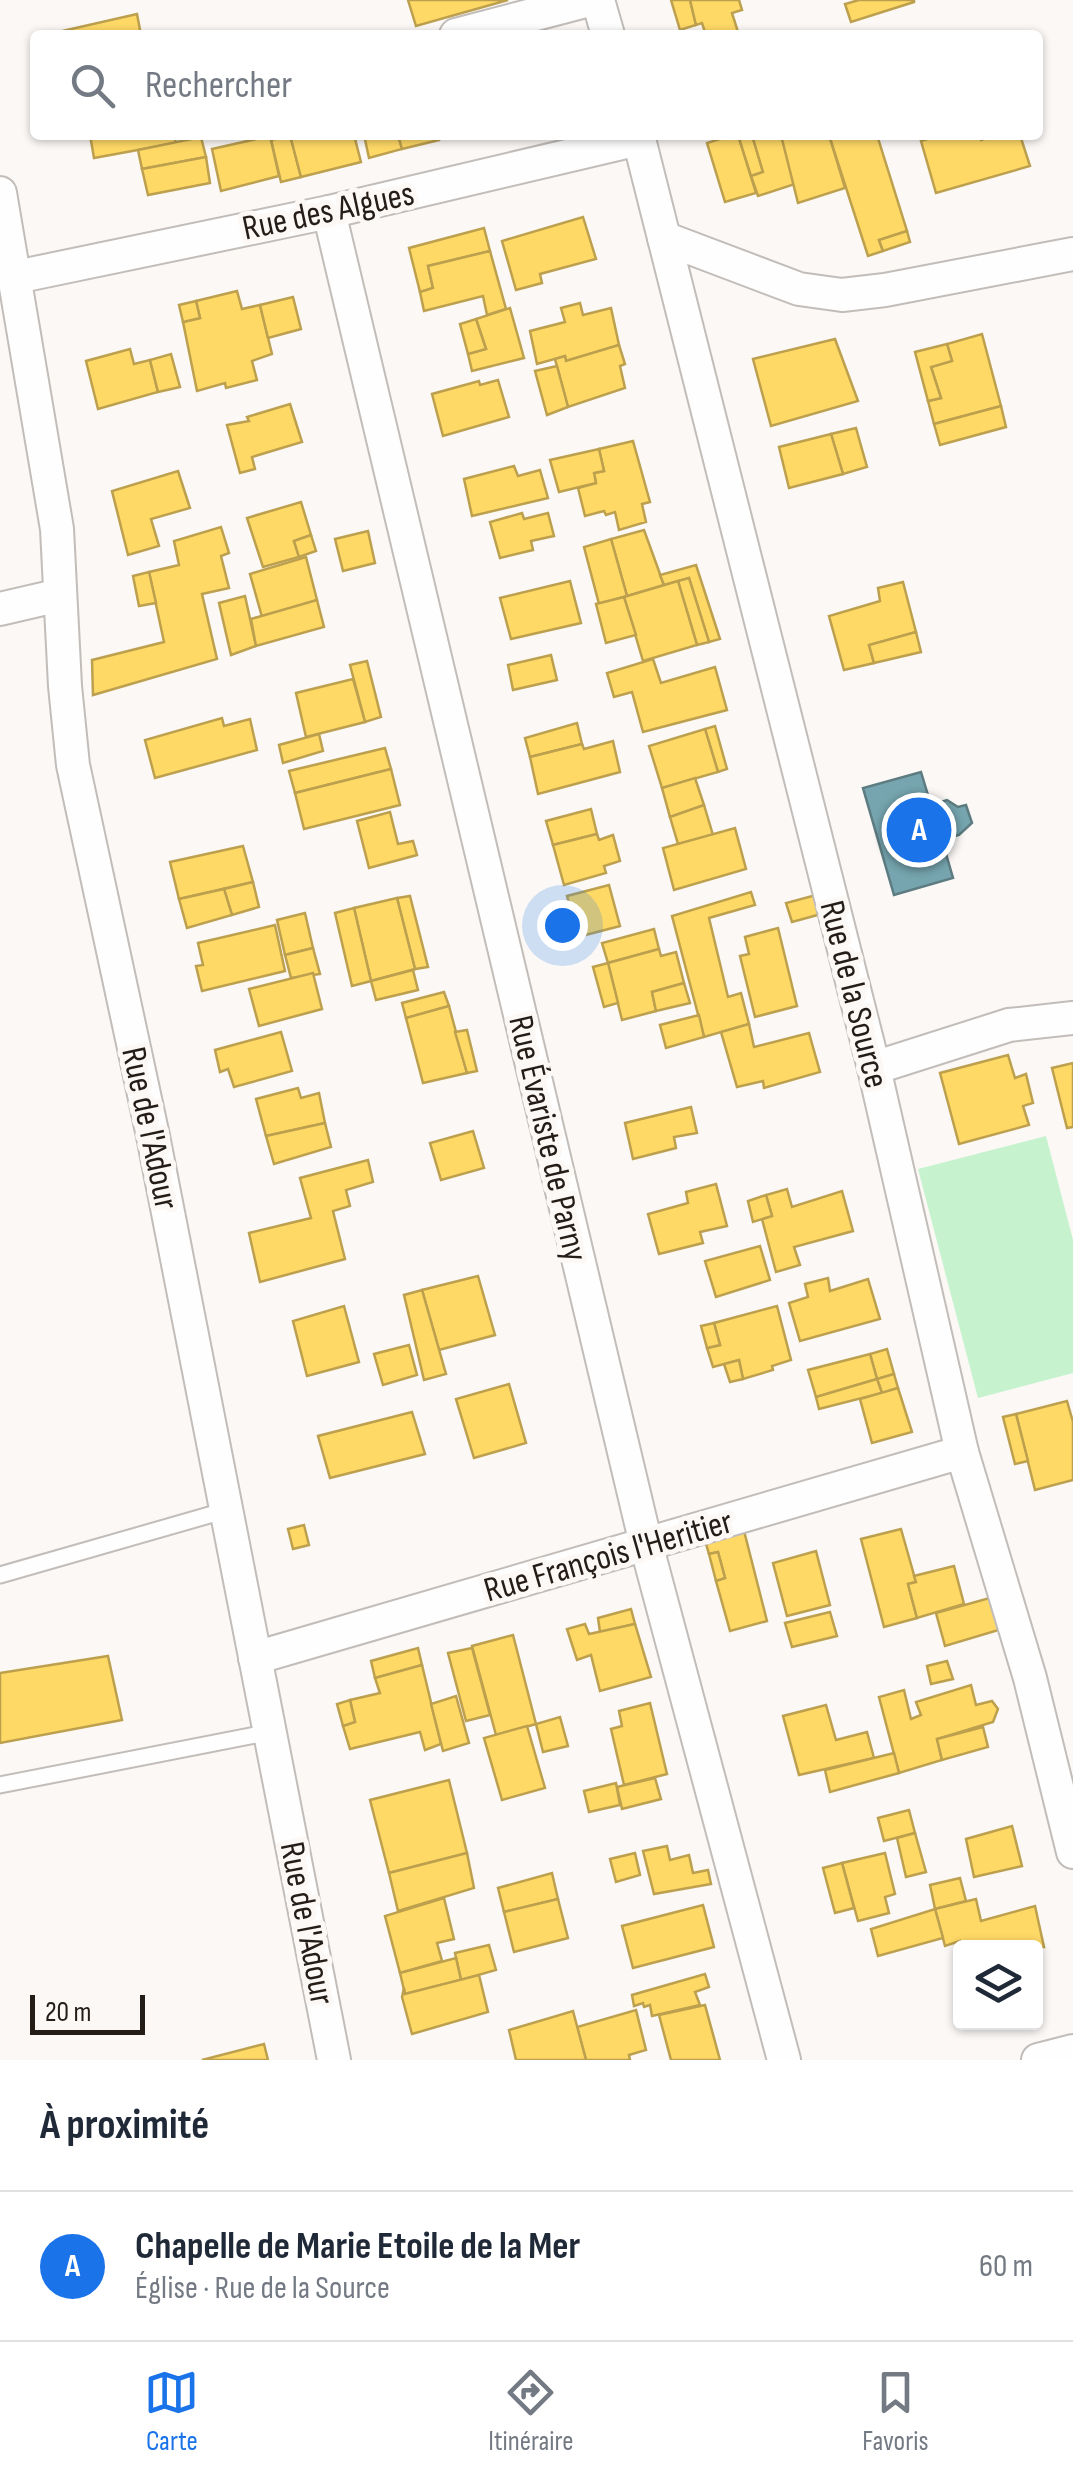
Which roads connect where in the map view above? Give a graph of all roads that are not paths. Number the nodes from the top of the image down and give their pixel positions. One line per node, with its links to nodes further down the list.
1 (589, 0): 3 (street)
2 (598, 0): 4 (street)
3 (475, 30)
4 (607, 30)
5 (626, 140): 8 (street, Rue des Algues)
6 (639, 140): 9 (street, Rue de la Source)
7 (2, 210): 11 (street, Rue de l'Adour)
8 (329, 212): 11 (street, Rue des Algues); 18 (street, Rue Évariste de Parny)
9 (664, 238): 10 (street); 15 (street, Rue de la Source)
10 (1073, 254)
11 (16, 277): 12 (street, Rue de l'Adour)
12 (60, 595): 13 (street); 17 (street, Rue de l'Adour)
13 (0, 609)
14 (1073, 1018): 15 (street)
15 (874, 1068): 16 (street, Rue de la Source)
16 (962, 1452): 18 (street, Rue François l'Heritier); 23 (street, Rue de la Source)
17 (227, 1510): 19 (lane); 20 (street, Rue de l'Adour)
18 (646, 1544): 20 (street, Rue François l'Heritier); 26 (street, Rue Évariste de Parny)
19 (0, 1574)
20 (254, 1658): 21 (street, Rue de l'Adour)
21 (271, 1732): 22 (lane); 25 (street, Rue de l'Adour)
22 (0, 1785)
23 (1073, 1852)
24 (1073, 2050): 27 (street)
25 (334, 2060)
26 (784, 2060)
27 (1038, 2060)

